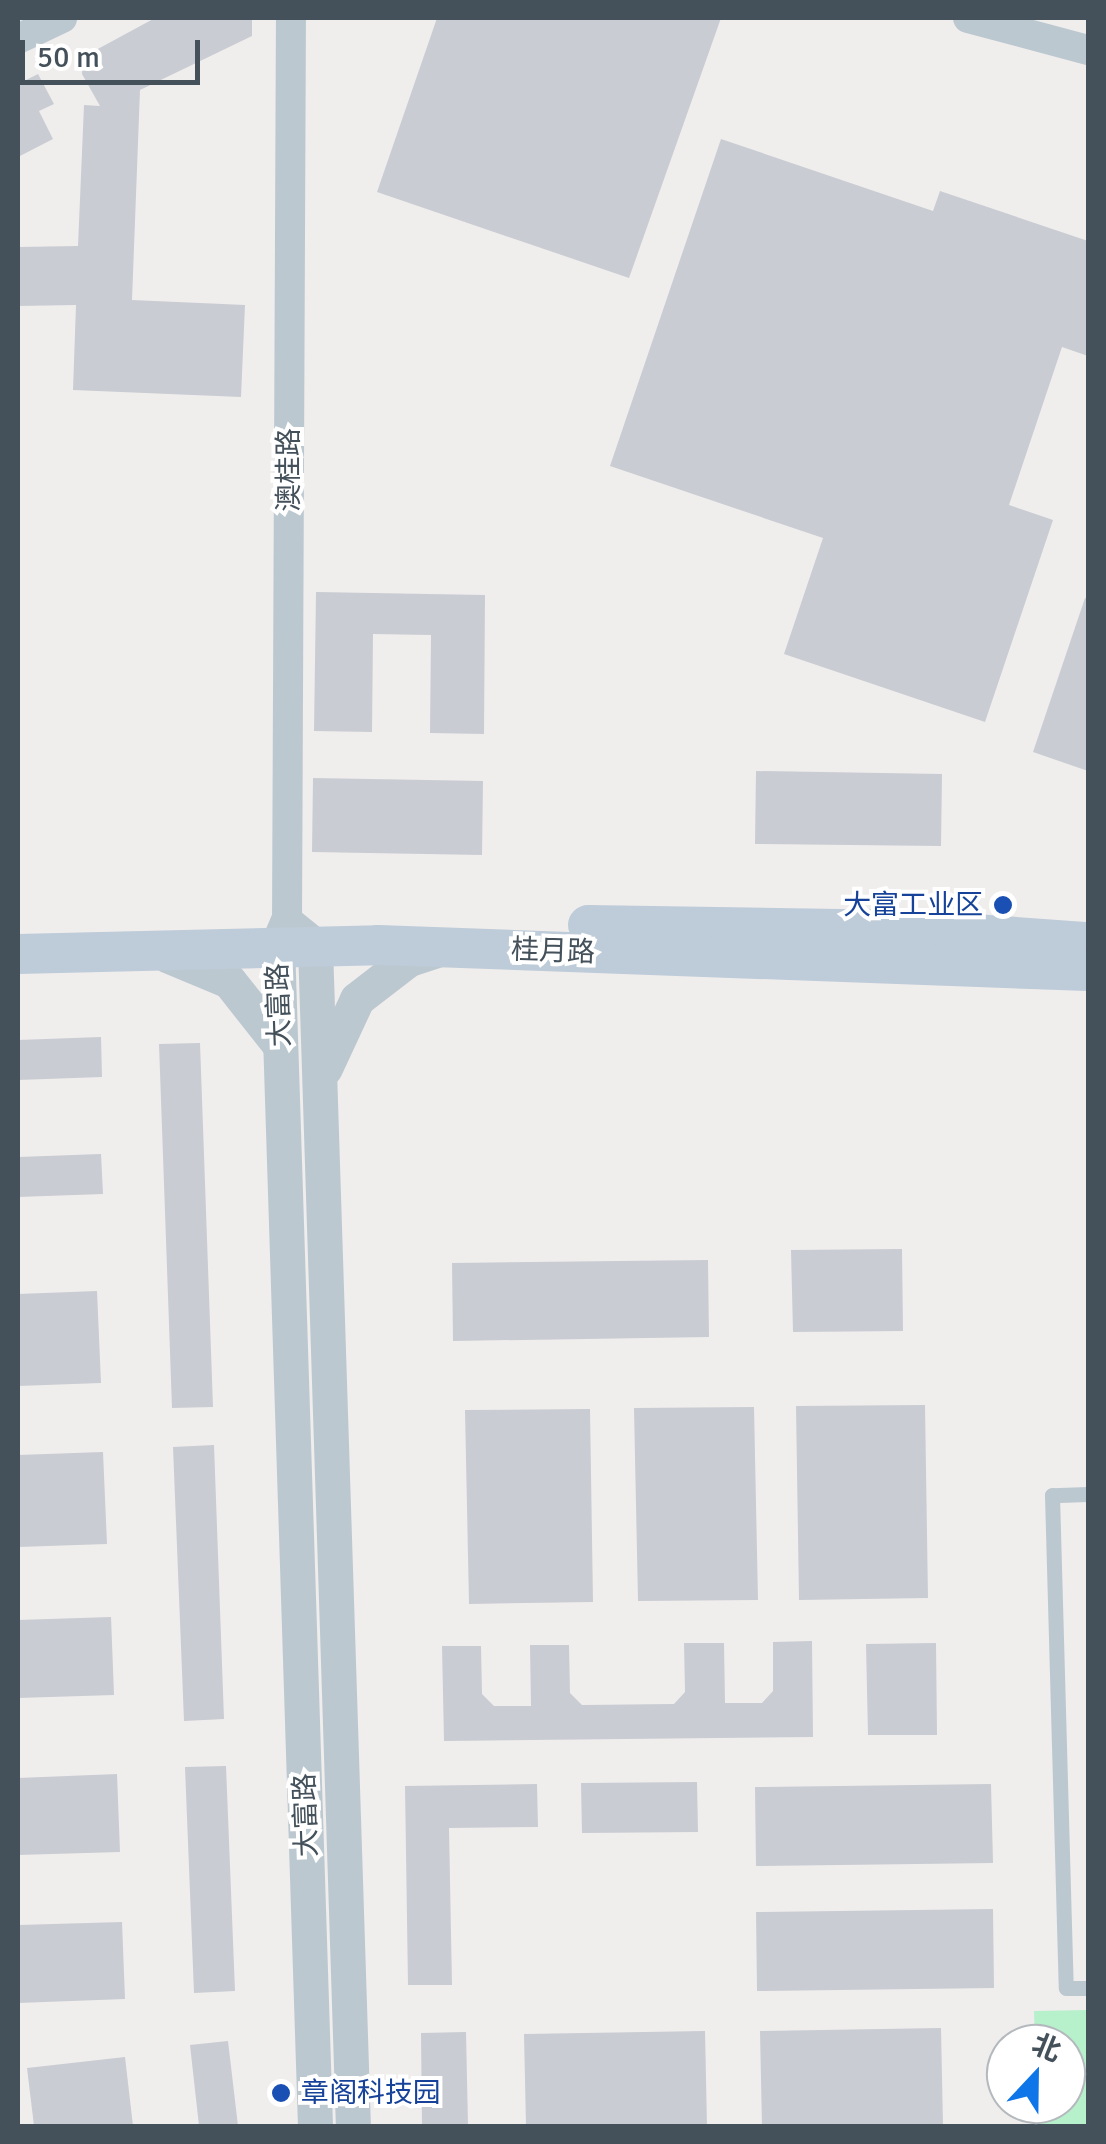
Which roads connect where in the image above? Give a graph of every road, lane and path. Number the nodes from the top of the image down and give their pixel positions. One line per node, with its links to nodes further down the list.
1 (62, 18): 4 (street)
2 (291, 18): 7 (street, 澳桂路)
3 (968, 18): 5 (street)
4 (18, 38)
5 (1088, 50)
6 (18, 930): 7 (main road, 桂月路)
7 (293, 938): 8 (main road, 桂月路); 9 (main road, 桂月路); 10 (main road, 桂月路); 13 (street, 大富路); 14 (street, 大富路)
8 (1088, 942)
9 (446, 947): 12 (main road, 桂月路); 14 (street)
10 (142, 950): 11 (main road, 桂月路); 13 (street)
11 (18, 954)
12 (1088, 972)
13 (281, 1048): 16 (street, 大富路)
14 (319, 1094): 15 (street, 大富路)
15 (322, 1162): 16 (street); 20 (street, 大富路)
16 (285, 1163): 19 (street, 大富路)
17 (1088, 1494): 18 (lane)
18 (1088, 1988)
19 (316, 2126)
20 (353, 2126)

